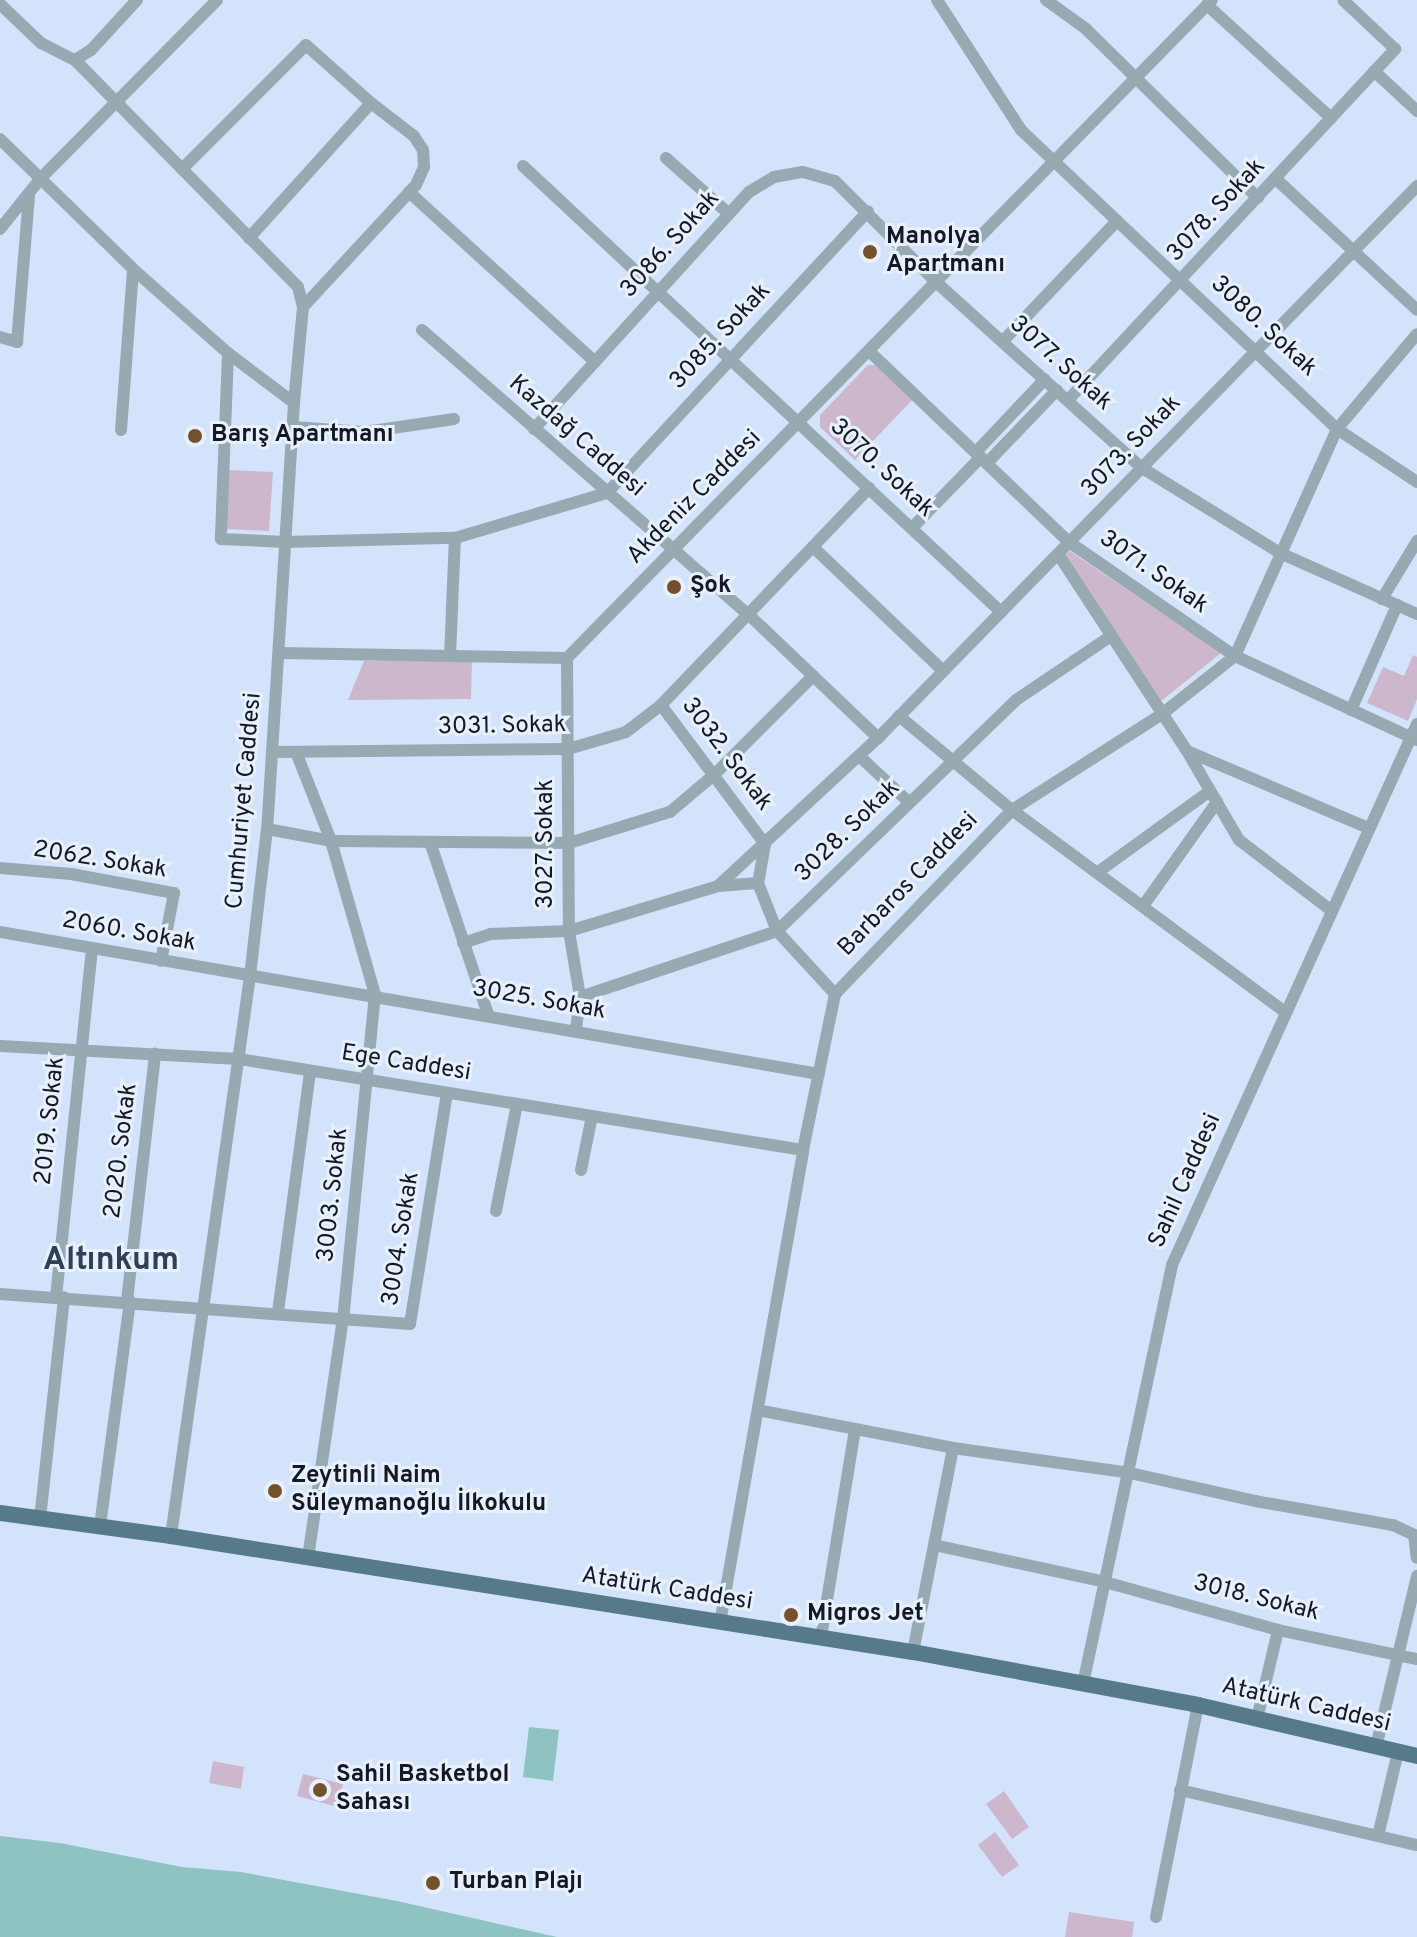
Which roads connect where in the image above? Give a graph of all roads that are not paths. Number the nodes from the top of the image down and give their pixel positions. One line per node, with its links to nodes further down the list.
1 (137, 0): 8 (street)
2 (217, 0): 11 (street)
3 (937, 0): 17 (street, 3080. Sokak)
4 (1046, 0): 10 (street)
5 (1343, 0): 9 (street, 3078. Sokak)
6 (1209, 2): 10 (street, Akdeniz Caddesi); 14 (street)
7 (0, 4): 8 (street)
8 (75, 60): 11 (street)
9 (1374, 71): 13 (street); 14 (street, 3078. Sokak)
10 (1137, 78): 17 (street, Akdeniz Caddesi); 25 (street)
11 (116, 102): 19 (street); 20 (street)
12 (371, 103): 19 (street); 23 (street); 30 (street)
13 (1417, 111)
14 (1331, 118): 21 (street, 3078. Sokak)
15 (0, 139): 20 (street)
16 (666, 158): 27 (street)
17 (1052, 161): 28 (street, 3080. Sokak); 34 (street, Akdeniz Caddesi)
18 (523, 166): 35 (street, 3070. Sokak)
19 (182, 169): 30 (street)
20 (41, 178): 24 (street); 32 (street)
21 (1276, 179): 25 (street, 3078. Sokak); 31 (street)
22 (1417, 186): 31 (street, 3073. Sokak)
23 (409, 192): 36 (street); 46 (street)
24 (29, 195): 29 (street); 40 (street)
25 (1258, 198): 33 (street, 3078. Sokak)
26 (868, 211): 27 (street, 3086. Sokak); 34 (street, 3077. Sokak); 45 (street, 3085. Sokak)
27 (729, 214): 35 (street, 3086. Sokak)
28 (1117, 221): 33 (street, 3080. Sokak); 41 (street)
29 (0, 229)
30 (249, 238): 36 (street)
31 (1353, 251): 37 (street); 42 (street, 3073. Sokak)
32 (133, 269): 44 (street); 56 (street)
33 (1182, 281): 42 (street, 3080. Sokak); 49 (street, 3078. Sokak)
34 (936, 282): 41 (street, 3077. Sokak); 43 (street, Akdeniz Caddesi)
35 (659, 291): 45 (street, 3070. Sokak); 46 (street, 3086. Sokak)
36 (303, 307): 50 (street, Cumhuriyet Caddesi)
37 (1417, 310)
38 (422, 330): 54 (street, Kazdağ Caddesi)
39 (1417, 334): 55 (street, Barbaros Caddesi)
40 (0, 337)
41 (1003, 341): 47 (street, 3077. Sokak)
42 (1257, 350): 55 (street, 3080. Sokak); 58 (street, 3073. Sokak)
43 (869, 351): 52 (street, Akdeniz Caddesi); 57 (street, 3071. Sokak)
44 (228, 353): 50 (street); 65 (street)
45 (731, 358): 52 (street, 3070. Sokak); 61 (street, 3085. Sokak)
46 (595, 362): 54 (street, 3086. Sokak)
47 (1045, 379): 48 (street, 3077. Sokak); 57 (street)
48 (1057, 390): 49 (street, 3077. Sokak); 57 (street)
49 (1068, 400): 58 (street, 3077. Sokak)
50 (294, 403): 53 (street, Cumhuriyet Caddesi)
51 (454, 419): 53 (street)
52 (800, 423): 60 (street, 3070. Sokak); 68 (street, Akdeniz Caddesi)
53 (293, 427): 65 (street, Cumhuriyet Caddesi)
54 (534, 429): 61 (street, Kazdağ Caddesi)
55 (1337, 429): 59 (street, 3080. Sokak); 69 (street, Barbaros Caddesi)
56 (121, 430)
57 (981, 457): 62 (street); 66 (street, 3071. Sokak)
58 (1142, 468): 66 (street, 3073. Sokak); 69 (street, 3077. Sokak)
59 (1417, 482)
60 (869, 488): 62 (street, 3070. Sokak); 67 (street, 3031. Sokak)
61 (607, 493): 63 (street); 68 (street, Kazdağ Caddesi)
62 (912, 528): 73 (street, 3070. Sokak)
63 (455, 538): 65 (street); 78 (street)
64 (1417, 541): 71 (street)
65 (286, 542): 77 (street, Cumhuriyet Caddesi)
66 (1069, 542): 70 (street, 3073. Sokak); 79 (street, 3071. Sokak)
67 (813, 547): 74 (street, 3031. Sokak); 81 (street)
68 (673, 551): 74 (street, Kazdağ Caddesi); 80 (street, Akdeniz Caddesi)
69 (1280, 553): 71 (street, 3077. Sokak); 79 (street, Barbaros Caddesi)
70 (1058, 554): 73 (street, 3073. Sokak); 76 (street)
71 (1382, 599): 72 (street, 3077. Sokak)
72 (1397, 605): 75 (street, 3077. Sokak); 84 (street)
73 (1001, 612): 81 (street, 3073. Sokak)
74 (748, 614): 82 (street, Kazdağ Caddesi); 83 (street, 3031. Sokak)
75 (1417, 614)
76 (1111, 636): 85 (street); 95 (street, 3028. Sokak)
77 (280, 653): 78 (street); 92 (street, Cumhuriyet Caddesi)
78 (450, 656): 80 (street)
79 (1235, 656): 84 (street, 3071. Sokak); 85 (street, Barbaros Caddesi)
80 (567, 658): 90 (street, 3027. Sokak)
81 (943, 671): 86 (street, 3073. Sokak)
82 (813, 676): 88 (street, Kazdağ Caddesi); 96 (street)
83 (661, 705): 90 (street, 3031. Sokak); 96 (street, 3032. Sokak)
84 (1351, 710): 89 (street, 3071. Sokak)
85 (1162, 714): 91 (street); 99 (street, Barbaros Caddesi)
86 (899, 716): 88 (street, 3073. Sokak); 95 (street)
87 (1417, 724): 89 (street, Sahil Caddesi)
88 (878, 738): 94 (street, 3073. Sokak)
89 (1414, 739): 100 (street, Sahil Caddesi)
90 (568, 749): 93 (street, 3031. Sokak); 104 (street, 3027. Sokak)
91 (1187, 751): 97 (street); 100 (street)
92 (273, 752): 93 (street, 3031. Sokak); 101 (street, Cumhuriyet Caddesi)
93 (296, 752): 102 (street, 3003. Sokak)
94 (859, 756): 98 (street); 105 (street, 3073. Sokak)
95 (952, 763): 98 (street, 3028. Sokak); 99 (street)
96 (715, 774): 104 (street); 105 (street, 3032. Sokak)
97 (1214, 797): 107 (street); 110 (street); 111 (street)
98 (910, 803): 113 (street, 3028. Sokak)
99 (1012, 810): 107 (street); 120 (street, Barbaros Caddesi)
100 (1368, 828): 111 (street, Sahil Caddesi)
101 (267, 829): 102 (street); 118 (street, Cumhuriyet Caddesi)
102 (331, 841): 103 (street); 119 (street, 3003. Sokak)
103 (430, 842): 104 (street); 115 (street)
104 (569, 843): 112 (street, 3027. Sokak)
105 (765, 844): 108 (street, 3032. Sokak); 109 (street, 3073. Sokak)
106 (0, 868): 117 (street, 2062. Sokak)
107 (1098, 872): 110 (street)
108 (758, 883): 109 (street); 113 (street)
109 (718, 886): 112 (street)
110 (1143, 906): 122 (street)
111 (1332, 911): 122 (street, Sahil Caddesi)
112 (569, 931): 115 (street); 121 (street, 3027. Sokak)
113 (777, 931): 120 (street); 121 (street, 3028. Sokak)
114 (0, 932): 116 (street, 2060. Sokak)
115 (463, 943): 123 (street)
116 (92, 949): 117 (street, 2060. Sokak); 126 (street, 2019. Sokak)
117 (161, 961): 118 (street, 2060. Sokak)
118 (250, 976): 119 (street, 3025. Sokak); 128 (street, Cumhuriyet Caddesi)
119 (375, 994): 123 (street, 3025. Sokak); 131 (street, 3003. Sokak)
120 (835, 994): 130 (street)
121 (580, 997): 124 (street, 3027. Sokak)
122 (1285, 1012): 147 (street, Sahil Caddesi)
123 (488, 1014): 124 (street, 3025. Sokak)
124 (576, 1029): 130 (street, 3025. Sokak)
125 (0, 1046): 126 (street, Ege Caddesi)
126 (81, 1051): 127 (street, Ege Caddesi); 139 (street, 2019. Sokak)
127 (155, 1054): 128 (street, Ege Caddesi); 140 (street, 2020. Sokak)
128 (239, 1059): 129 (street, Ege Caddesi); 141 (street, Cumhuriyet Caddesi)
129 (310, 1072): 131 (street, Ege Caddesi); 142 (street)
130 (819, 1074): 135 (street)
131 (369, 1081): 132 (street, Ege Caddesi); 143 (street, 3003. Sokak)
132 (447, 1093): 133 (street, Ege Caddesi); 143 (street, 3004. Sokak)
133 (517, 1104): 134 (street, Ege Caddesi); 137 (street)
134 (592, 1116): 135 (street, Ege Caddesi); 136 (street)
135 (803, 1150): 144 (street)
136 (581, 1170)
137 (496, 1211)
138 (0, 1294): 139 (street)
139 (60, 1297): 140 (street); 149 (street, 2019. Sokak)
140 (128, 1301): 141 (street); 150 (street, 2020. Sokak)
141 (203, 1306): 142 (street); 151 (street, Cumhuriyet Caddesi)
142 (278, 1312): 143 (street)
143 (343, 1318): 153 (street, 3003. Sokak)
144 (758, 1410): 145 (street); 157 (street)
145 (855, 1430): 146 (street); 159 (street)
146 (953, 1448): 147 (street); 152 (street)
147 (1130, 1473): 154 (street); 156 (street, Sahil Caddesi)
148 (0, 1513): 149 (main road, Atatürk Caddesi)
149 (40, 1519): 150 (main road, Atatürk Caddesi)
150 (100, 1526): 151 (main road, Atatürk Caddesi)
151 (171, 1536): 153 (main road, Atatürk Caddesi)
152 (934, 1545): 156 (street, 3018. Sokak); 160 (street)
153 (308, 1557): 157 (main road, Atatürk Caddesi)
154 (1417, 1558)
155 (1417, 1576): 161 (street)
156 (1105, 1582): 158 (street, 3018. Sokak); 163 (street, Sahil Caddesi)
157 (720, 1623): 159 (main road, Atatürk Caddesi)
158 (1278, 1630): 161 (street, 3018. Sokak); 165 (street)
159 (821, 1637): 160 (main road, Atatürk Caddesi)
160 (913, 1652): 163 (main road, Atatürk Caddesi)
161 (1398, 1655): 162 (street, 3018. Sokak); 166 (street)
162 (1417, 1659)
163 (1083, 1684): 164 (main road, Atatürk Caddesi)
164 (1198, 1705): 165 (main road, Atatürk Caddesi); 169 (street)
165 (1257, 1719): 166 (main road, Atatürk Caddesi)
166 (1376, 1747): 167 (main road, Atatürk Caddesi)
167 (1398, 1752): 168 (main road, Atatürk Caddesi); 170 (street)
168 (1417, 1756)
169 (1180, 1790): 170 (street); 172 (street)
170 (1378, 1836): 171 (street)
171 (1417, 1845)
172 (1156, 1917)

